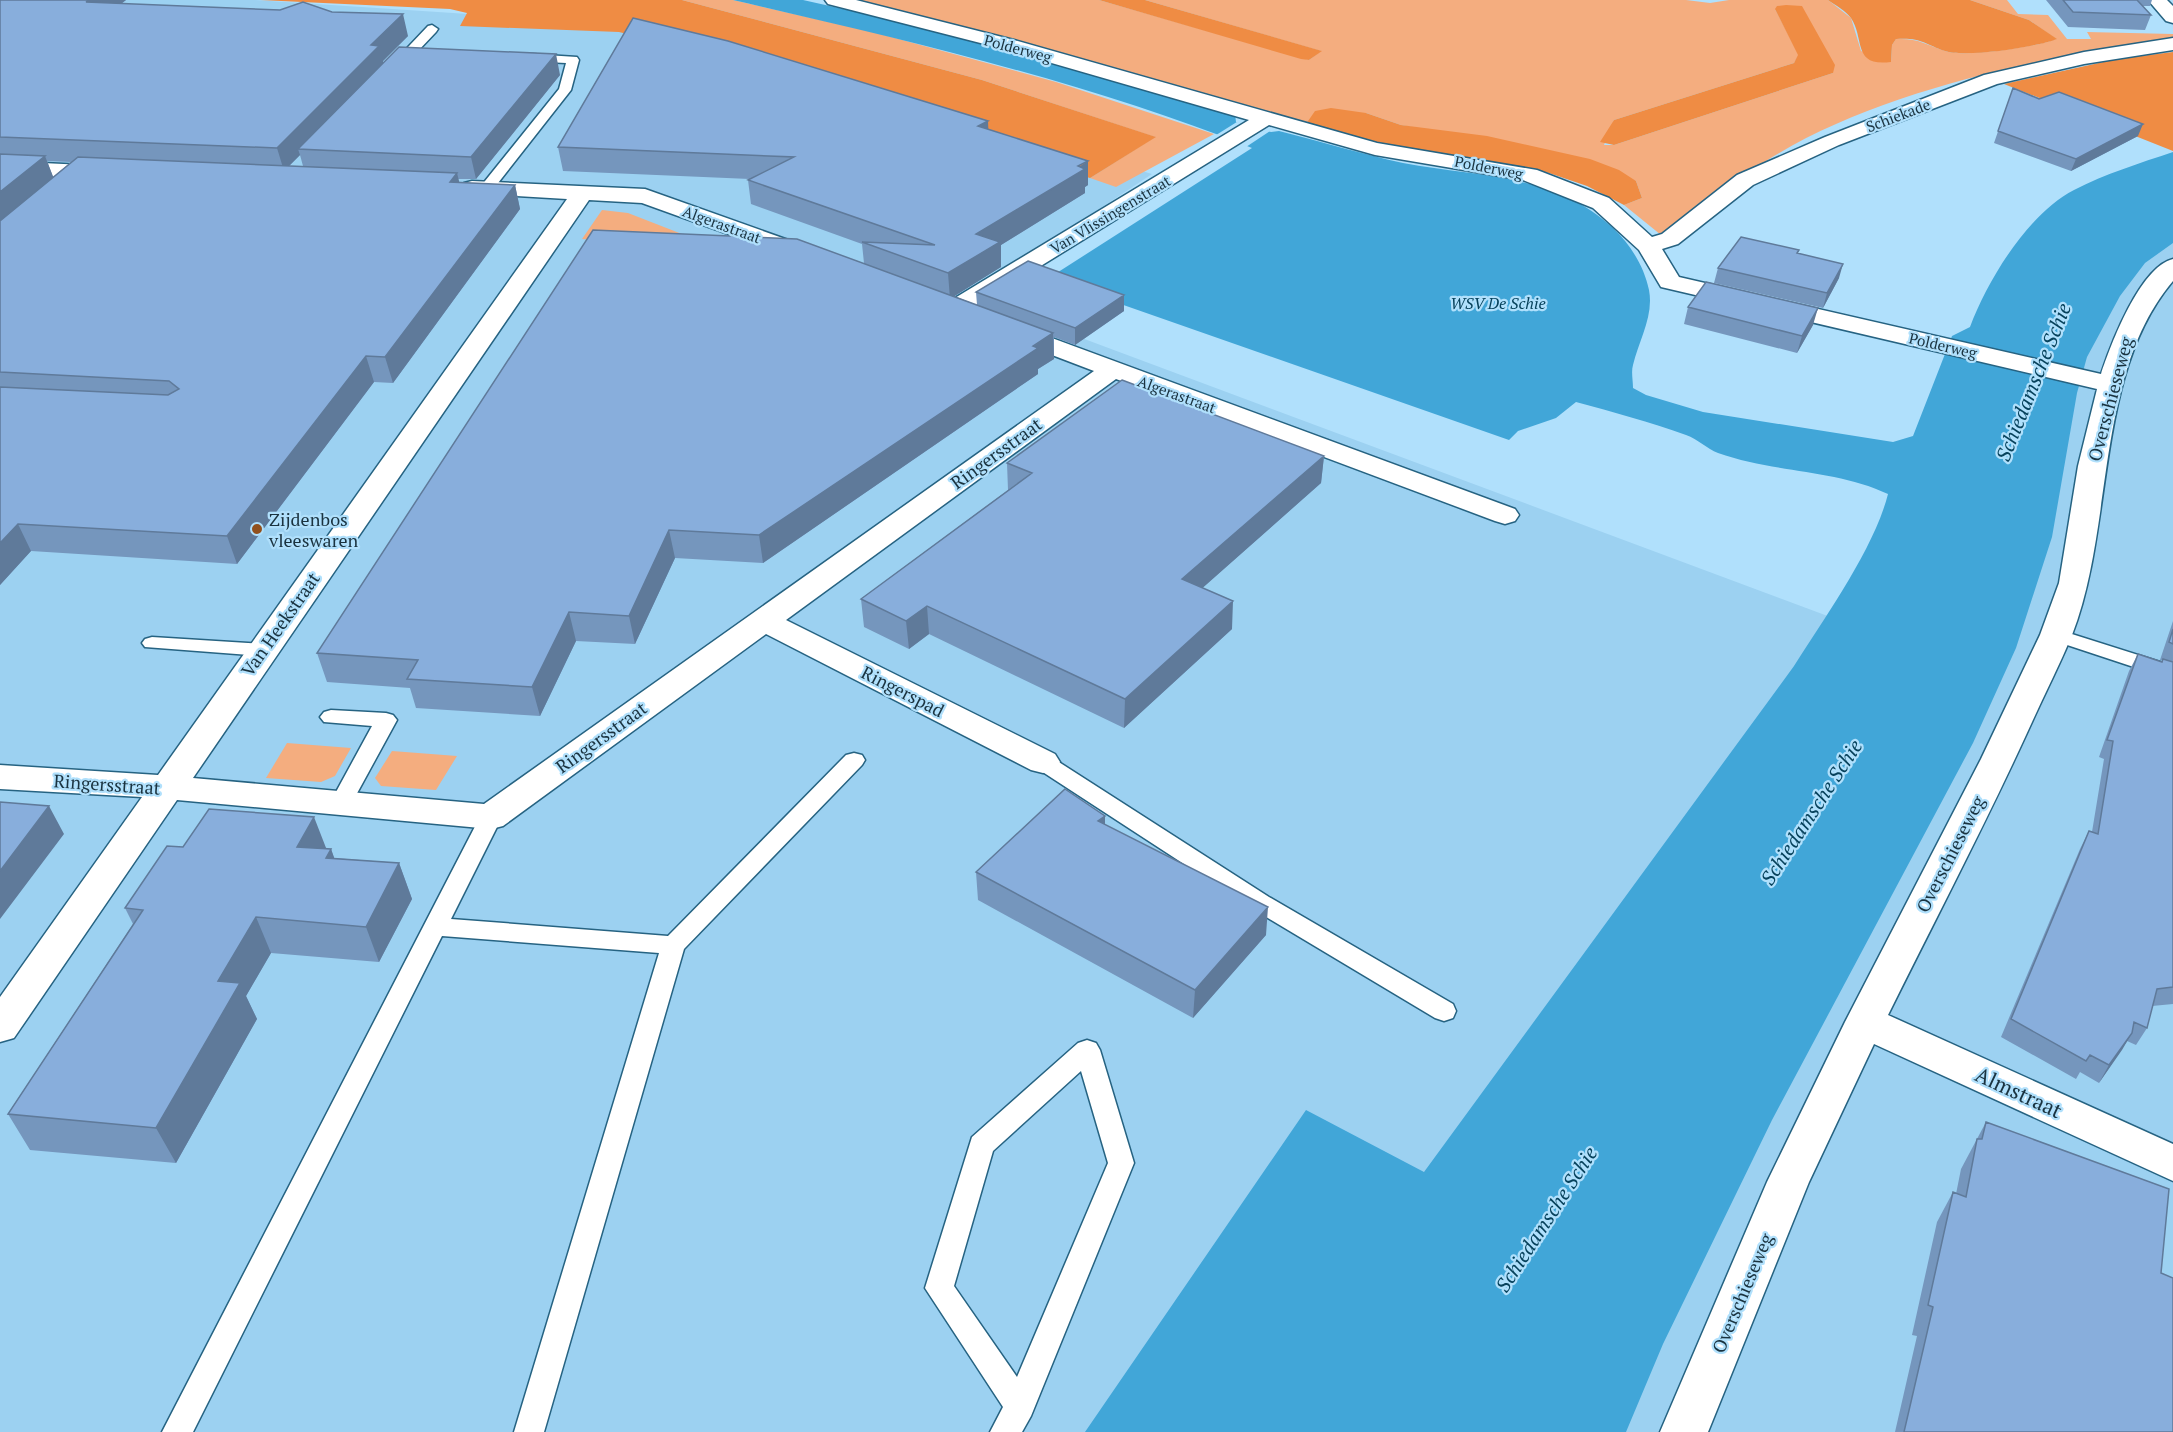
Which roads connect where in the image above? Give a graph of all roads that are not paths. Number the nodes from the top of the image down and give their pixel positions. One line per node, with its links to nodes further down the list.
1 (834, 0): 8 (street, Polderweg)
2 (2157, 0): 3 (street)
3 (2173, 17)
4 (432, 29): 7 (lane)
5 (2173, 44): 16 (street, Schiekade)
6 (516, 58): 13 (lane)
7 (384, 80)
8 (1262, 121): 16 (street, Polderweg); 19 (street, Van Vlissingenstraat)
9 (0, 168): 10 (street)
10 (80, 172): 11 (street); 15 (street)
11 (126, 174)
12 (451, 187): 13 (street, Algerastraat)
13 (486, 189): 14 (street, Algerastraat)
14 (583, 193): 17 (street, Algerastraat); 26 (street, Van Heekstraat)
15 (54, 194)
16 (1648, 246): 21 (street, Polderweg)
17 (821, 260)
18 (2173, 266): 21 (street, Overschieseweg)
19 (943, 305): 20 (street, Algerastraat)
20 (1112, 370): 22 (street, Algerastraat); 23 (street, Ringersstraat)
21 (2101, 382): 24 (street, Overschieseweg)
22 (1504, 515)
23 (762, 620): 30 (street, Ringerspad); 34 (street, Ringersstraat)
24 (2056, 634): 27 (lane); 38 (street, Overschieseweg)
25 (152, 643): 26 (lane)
26 (262, 650): 32 (street, Van Heekstraat)
27 (2173, 673)
28 (331, 717): 33 (lane)
29 (854, 760): 36 (lane)
30 (1043, 762): 37 (lane)
31 (0, 777): 32 (street, Ringersstraat)
32 (166, 788): 33 (street, Ringersstraat); 39 (street, Van Heekstraat)
33 (340, 803): 34 (street, Ringersstraat)
34 (491, 817): 35 (lane)
35 (434, 927): 36 (lane); 42 (lane)
36 (673, 945): 43 (lane)
37 (1444, 1011)
38 (1865, 1022): 40 (street, Almstraat); 45 (street, Overschieseweg)
39 (0, 1027)
40 (2173, 1163)
41 (1020, 1406): 41 (lane); 44 (lane)
42 (177, 1432)
43 (529, 1432)
44 (1005, 1432)
45 (1684, 1432)

